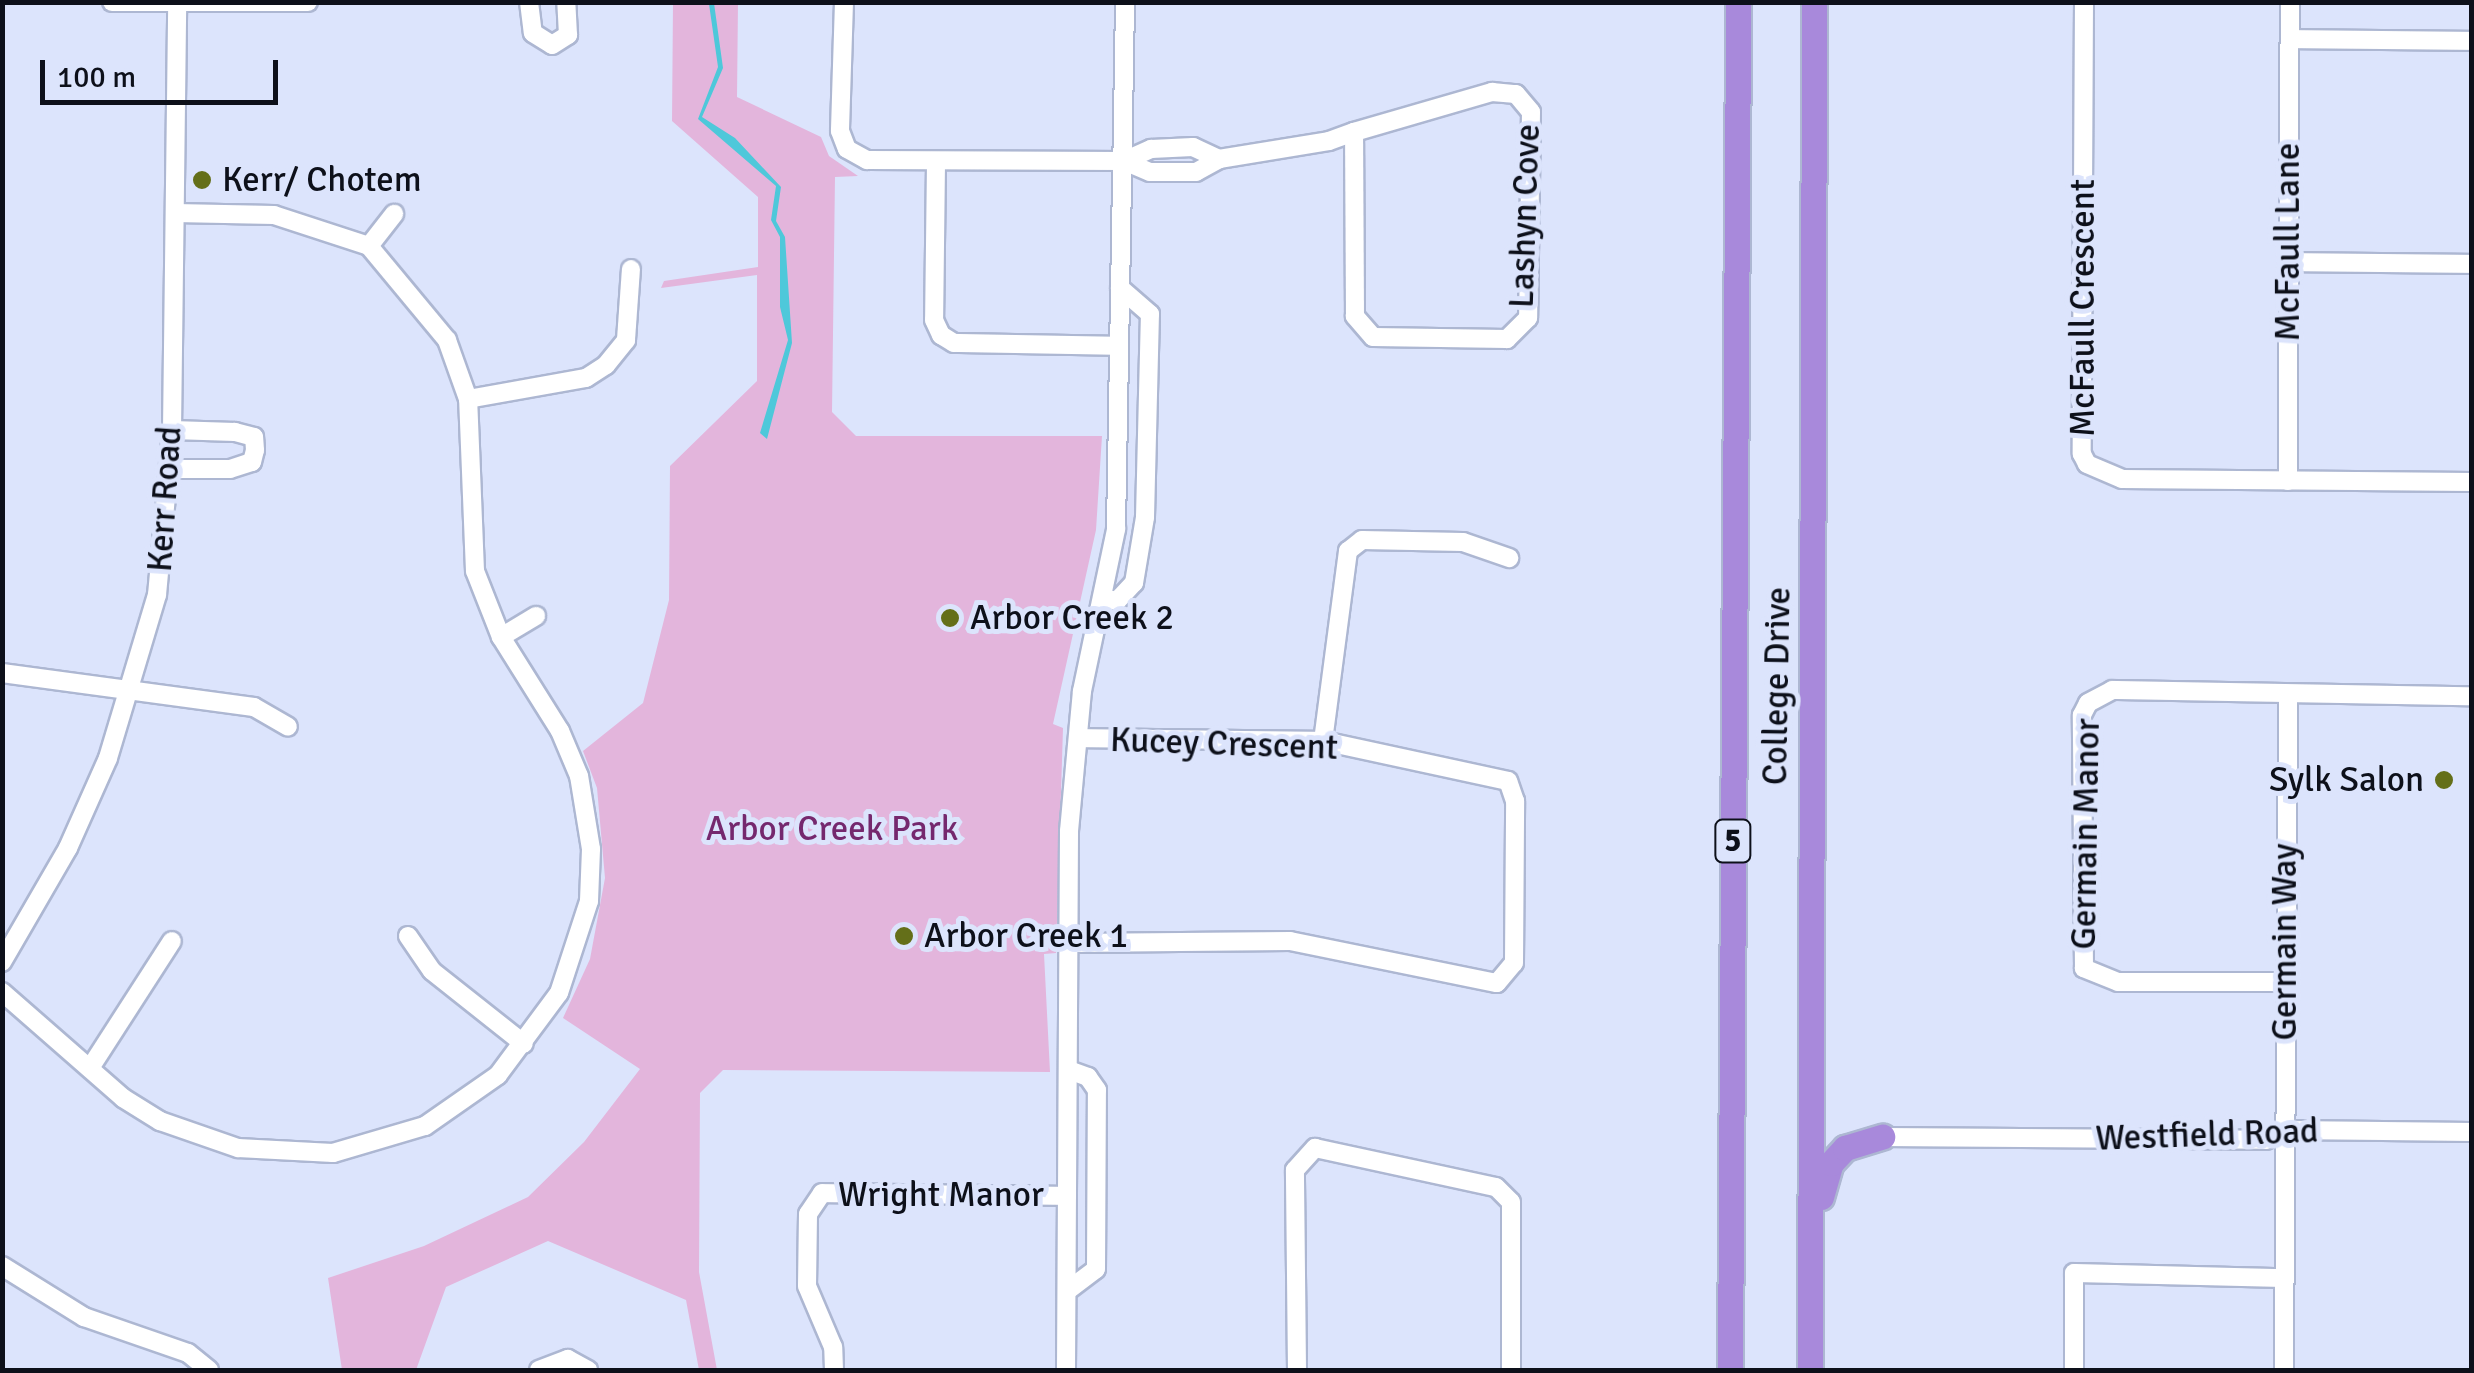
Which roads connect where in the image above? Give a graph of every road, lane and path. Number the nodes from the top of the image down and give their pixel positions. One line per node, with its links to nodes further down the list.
1 (112, 2): 12 (street)
2 (308, 2): 12 (street)
3 (530, 2): 4 (street)
4 (566, 2)
5 (844, 2): 17 (street, Lashyn Cove)
6 (1125, 2): 16 (street)
7 (1724, 2): 25 (highway)
8 (1738, 2): 25 (highway, College Drive / 5)
9 (1814, 2): 56 (highway, College Drive)
10 (2084, 2): 30 (street, McFaull Crescent)
11 (2290, 2): 13 (street, McFaull Lane)
12 (177, 5): 18 (street, Kerr Road)
13 (2292, 40): 14 (street); 21 (street, McFaull Lane)
14 (2472, 40)
15 (1354, 132): 15 (street, Lashyn Cove); 16 (street, Lashyn Cove)
16 (1124, 161): 17 (street, Lashyn Cove); 24 (street)
17 (936, 162): 26 (street)
18 (175, 214): 20 (street); 28 (street, Kerr Road)
19 (394, 214): 20 (street)
20 (369, 246): 27 (street)
21 (2289, 262): 22 (street); 30 (street, McFaull Lane)
22 (2472, 264)
23 (631, 269): 27 (street)
24 (1120, 288): 26 (street); 33 (street)
25 (1736, 312): 67 (highway, College Drive / 5)
26 (1119, 346): 33 (street)
27 (468, 399): 35 (street)
28 (172, 430): 29 (street, Kerr Road); 29 (street)
29 (170, 470): 37 (street, Kerr Road)
30 (2288, 481): 31 (street, McFaull Crescent)
31 (2472, 482)
32 (1509, 558): 42 (street)
33 (1102, 598): 41 (street)
34 (536, 616): 35 (street)
35 (501, 637): 49 (street)
36 (2, 673): 37 (street)
37 (132, 694): 40 (street); 46 (street, Kerr Road)
38 (2288, 694): 39 (street, Germain Manor); 47 (street, Germain Way); 47 (street, Germain Manor)
39 (2472, 696)
40 (288, 727)
41 (1078, 738): 42 (street, Kucey Crescent); 45 (street)
42 (1323, 741): 45 (street, Kucey Crescent)
43 (408, 936): 49 (street)
44 (172, 942): 50 (street)
45 (1072, 943): 51 (street)
46 (2, 962)
47 (2283, 982): 52 (street, Germain Way)
48 (2, 992): 50 (street)
49 (524, 1044): 50 (street)
50 (90, 1068)
51 (1068, 1070): 55 (street); 59 (street)
52 (2286, 1130): 53 (street, Westfield Road); 54 (street, Westfield Road); 58 (street, Germain Way)
53 (2472, 1132)
54 (1882, 1137): 56 (highway)
55 (1067, 1196): 59 (street); 63 (street, Wright Manor)
56 (1813, 1256): 68 (highway, College Drive)
57 (2, 1266): 60 (street)
58 (2284, 1278): 69 (street); 70 (street, Germain Way)
59 (1067, 1292): 64 (street)
60 (209, 1370)
61 (539, 1370): 62 (street)
62 (588, 1370)
63 (834, 1370)
64 (1066, 1370)
65 (1297, 1370): 66 (street)
66 (1511, 1370)
67 (1730, 1370)
68 (1810, 1370)
69 (2074, 1370)
70 (2284, 1370)

